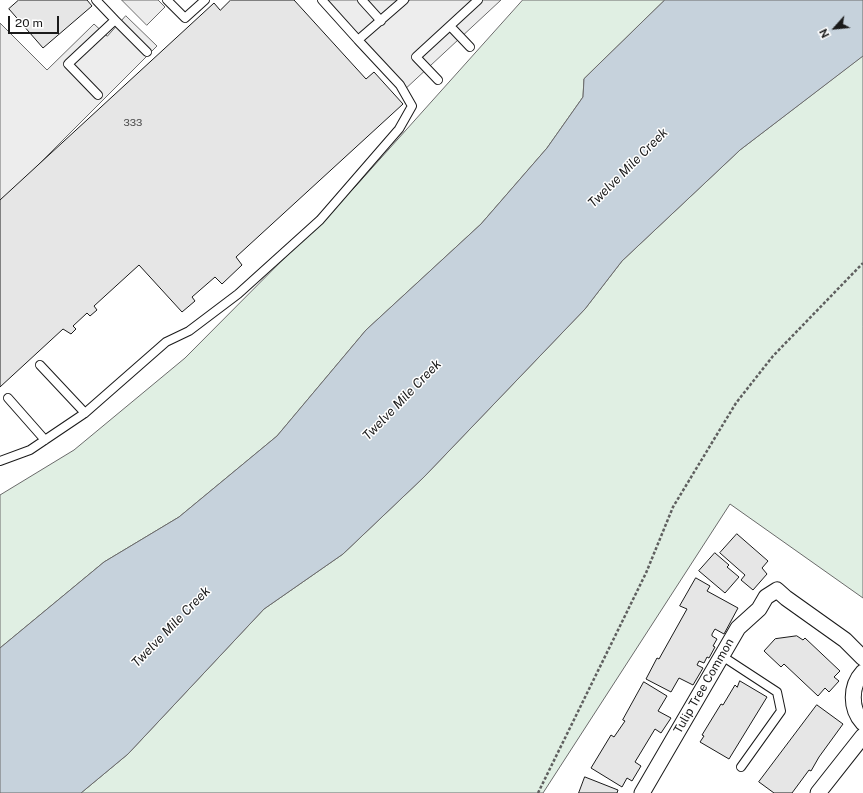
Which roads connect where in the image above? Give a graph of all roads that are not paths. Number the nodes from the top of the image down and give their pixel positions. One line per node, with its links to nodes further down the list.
1 (96, 0): 8 (lane)
2 (167, 0): 3 (lane)
3 (206, 0)
4 (322, 0): 11 (lane)
5 (362, 0): 9 (lane)
6 (404, 0): 9 (lane)
7 (478, 0): 10 (lane)
8 (115, 20): 13 (lane); 15 (lane)
9 (381, 21): 11 (lane)
10 (450, 26): 12 (lane); 14 (lane)
11 (358, 40): 18 (lane)
12 (470, 47)
13 (147, 52)
14 (438, 80)
15 (98, 95)
16 (40, 365): 18 (lane)
17 (8, 398): 19 (lane)
18 (84, 413): 19 (lane)
19 (45, 440): 20 (lane)
20 (0, 462)
21 (722, 656): 22 (street, Tulip Tree Common); 26 (lane); 27 (street, Tulip Tree Common)
22 (863, 658)
23 (863, 672): 24 (street)
24 (863, 723)
25 (863, 736): 28 (street)
26 (741, 767)
27 (642, 793)
28 (818, 793)

